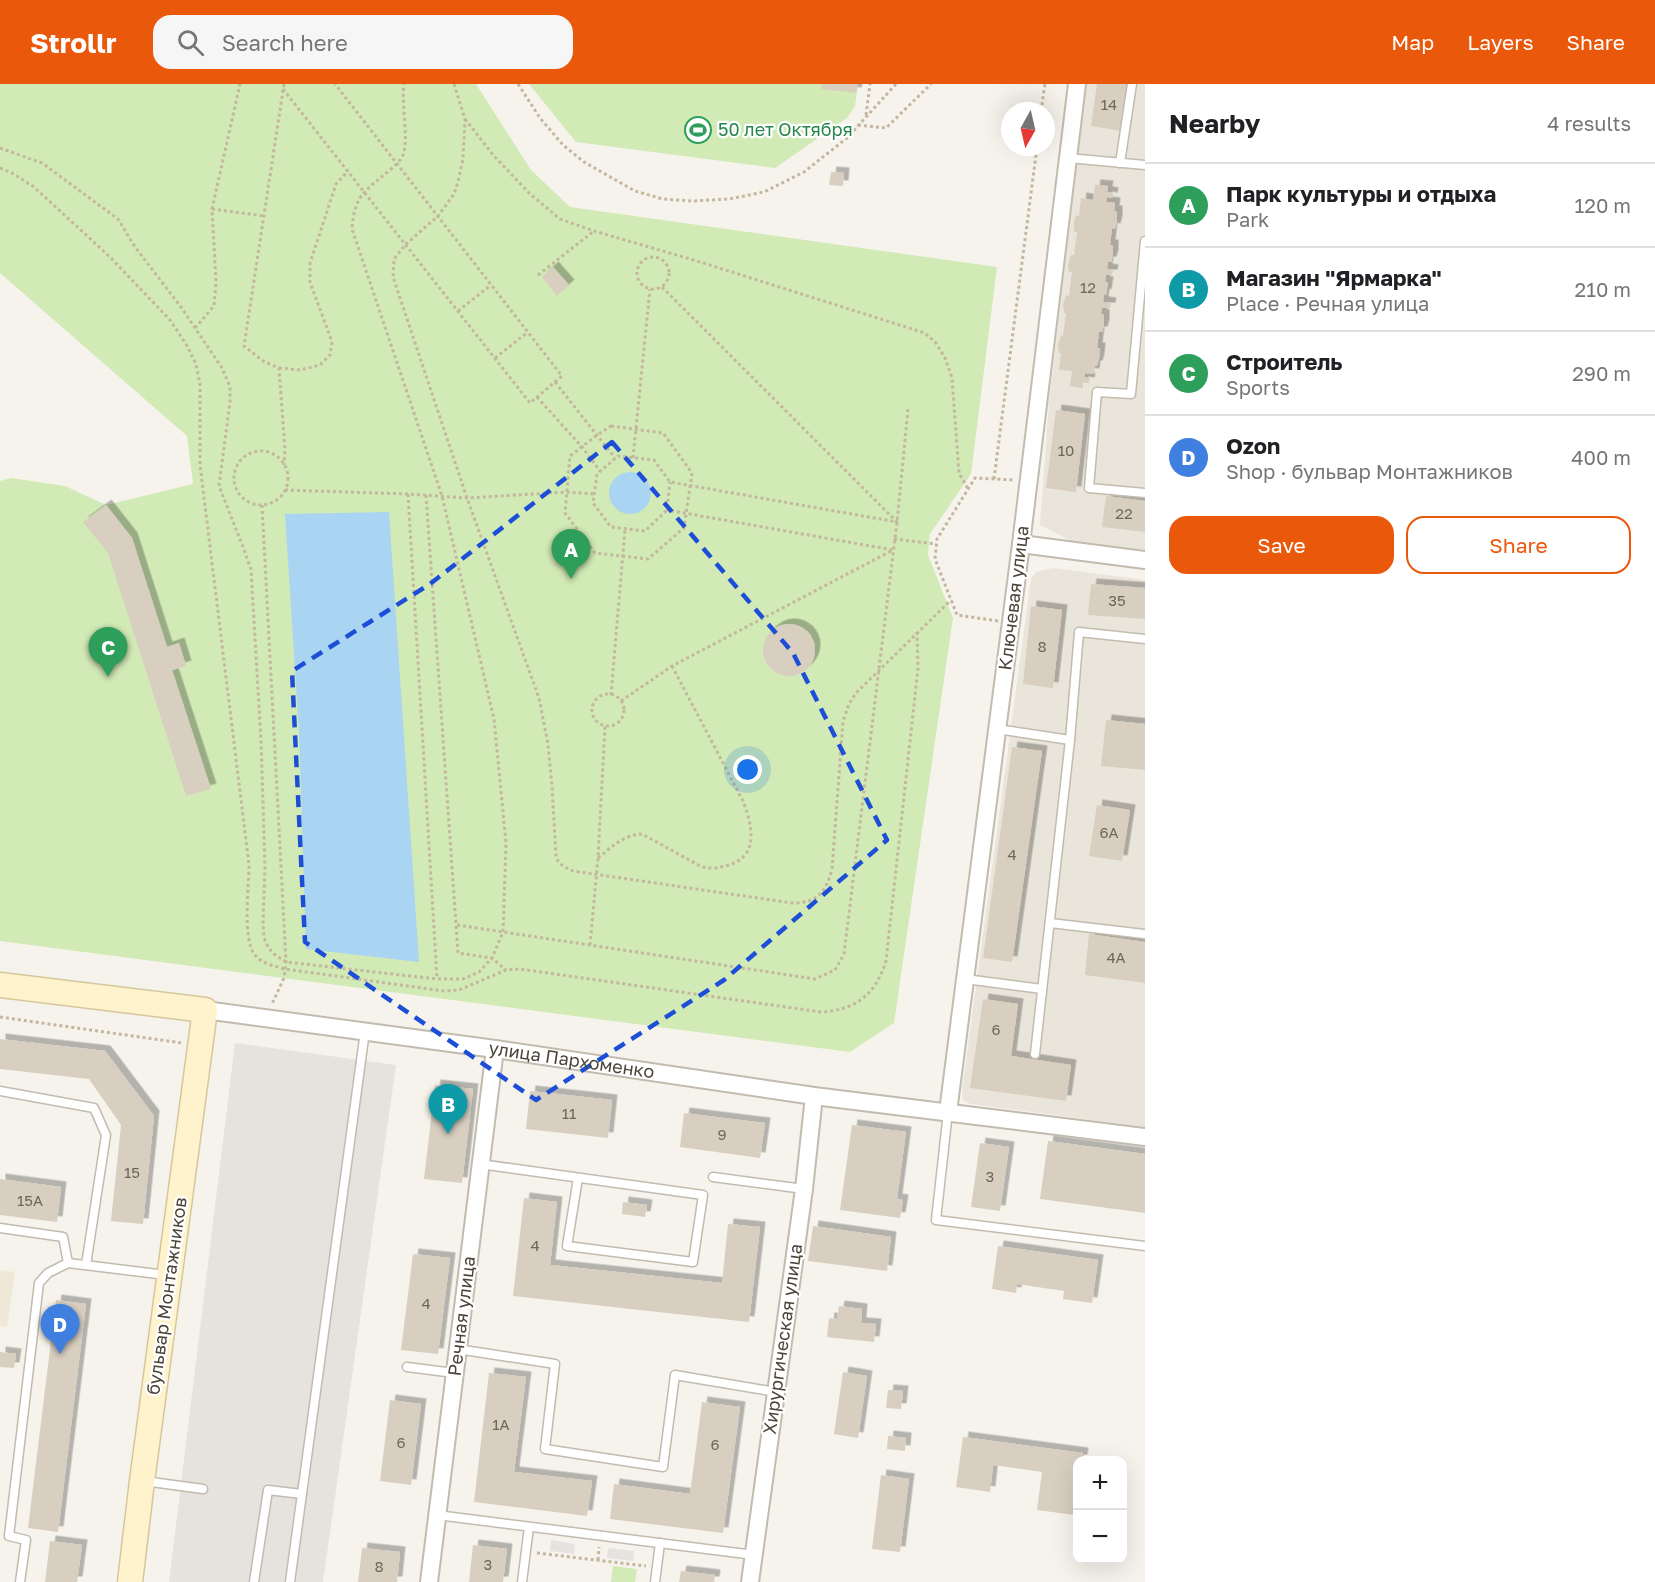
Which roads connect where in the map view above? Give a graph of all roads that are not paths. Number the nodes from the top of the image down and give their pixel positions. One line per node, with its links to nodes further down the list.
1 (1077, 84): 3 (street, Ключевая улица)
2 (1132, 84): 4 (lane)
3 (1068, 158): 4 (lane); 8 (street, Ключевая улица)
4 (1120, 163): 5 (lane)
5 (1145, 165)
6 (1145, 241): 7 (lane)
7 (1145, 493)
8 (1022, 544): 9 (street); 11 (street, Ключевая улица)
9 (1145, 560)
10 (1145, 639): 12 (lane)
11 (997, 729): 12 (lane); 15 (street, Ключевая улица)
12 (1070, 740): 13 (lane)
13 (1050, 923): 14 (lane); 17 (lane)
14 (1145, 931)
15 (965, 979): 17 (lane); 24 (street, Ключевая улица)
16 (0, 985): 18 (street, улица Пархоменко)
17 (1042, 989): 21 (lane)
18 (205, 1010): 19 (street, улица Пархоменко); 34 (street, бульвар Монтажников)
19 (365, 1031): 20 (street, улица Пархоменко); 41 (lane)
20 (495, 1049): 23 (street, улица Пархоменко); 26 (street, Речная улица)
21 (1035, 1054)
22 (0, 1091): 33 (lane)
23 (814, 1096): 24 (street, улица Пархоменко); 29 (street, Хирургическая улица)
24 (948, 1112): 25 (street, улица Пархоменко); 31 (lane)
25 (1145, 1137)
26 (480, 1164): 28 (lane); 35 (street, Речная улица)
27 (713, 1177): 29 (lane)
28 (578, 1178): 28 (lane)
29 (804, 1190): 38 (street, Хирургическая улица)
30 (0, 1228): 32 (lane)
31 (1145, 1246)
32 (68, 1263): 33 (lane); 46 (lane)
33 (86, 1265): 34 (lane)
34 (169, 1275): 39 (street, бульвар Монтажников)
35 (457, 1349): 37 (street, Речная улица); 38 (lane)
36 (407, 1367): 37 (lane)
37 (454, 1373): 42 (street, Речная улица)
38 (776, 1392): 45 (street, Хирургическая улица)
39 (142, 1481): 40 (lane); 47 (street, бульвар Монтажников)
40 (204, 1489)
41 (302, 1494): 48 (lane); 49 (lane)
42 (437, 1515): 43 (lane); 50 (street, Речная улица)
43 (529, 1527): 44 (lane); 51 (lane)
44 (660, 1543): 45 (lane); 52 (lane)
45 (754, 1555): 53 (street, Хирургическая улица)
46 (20, 1582)
47 (130, 1582)
48 (254, 1582)
49 (290, 1582)
50 (429, 1582)
51 (522, 1582)
52 (655, 1582)
53 (750, 1582)

